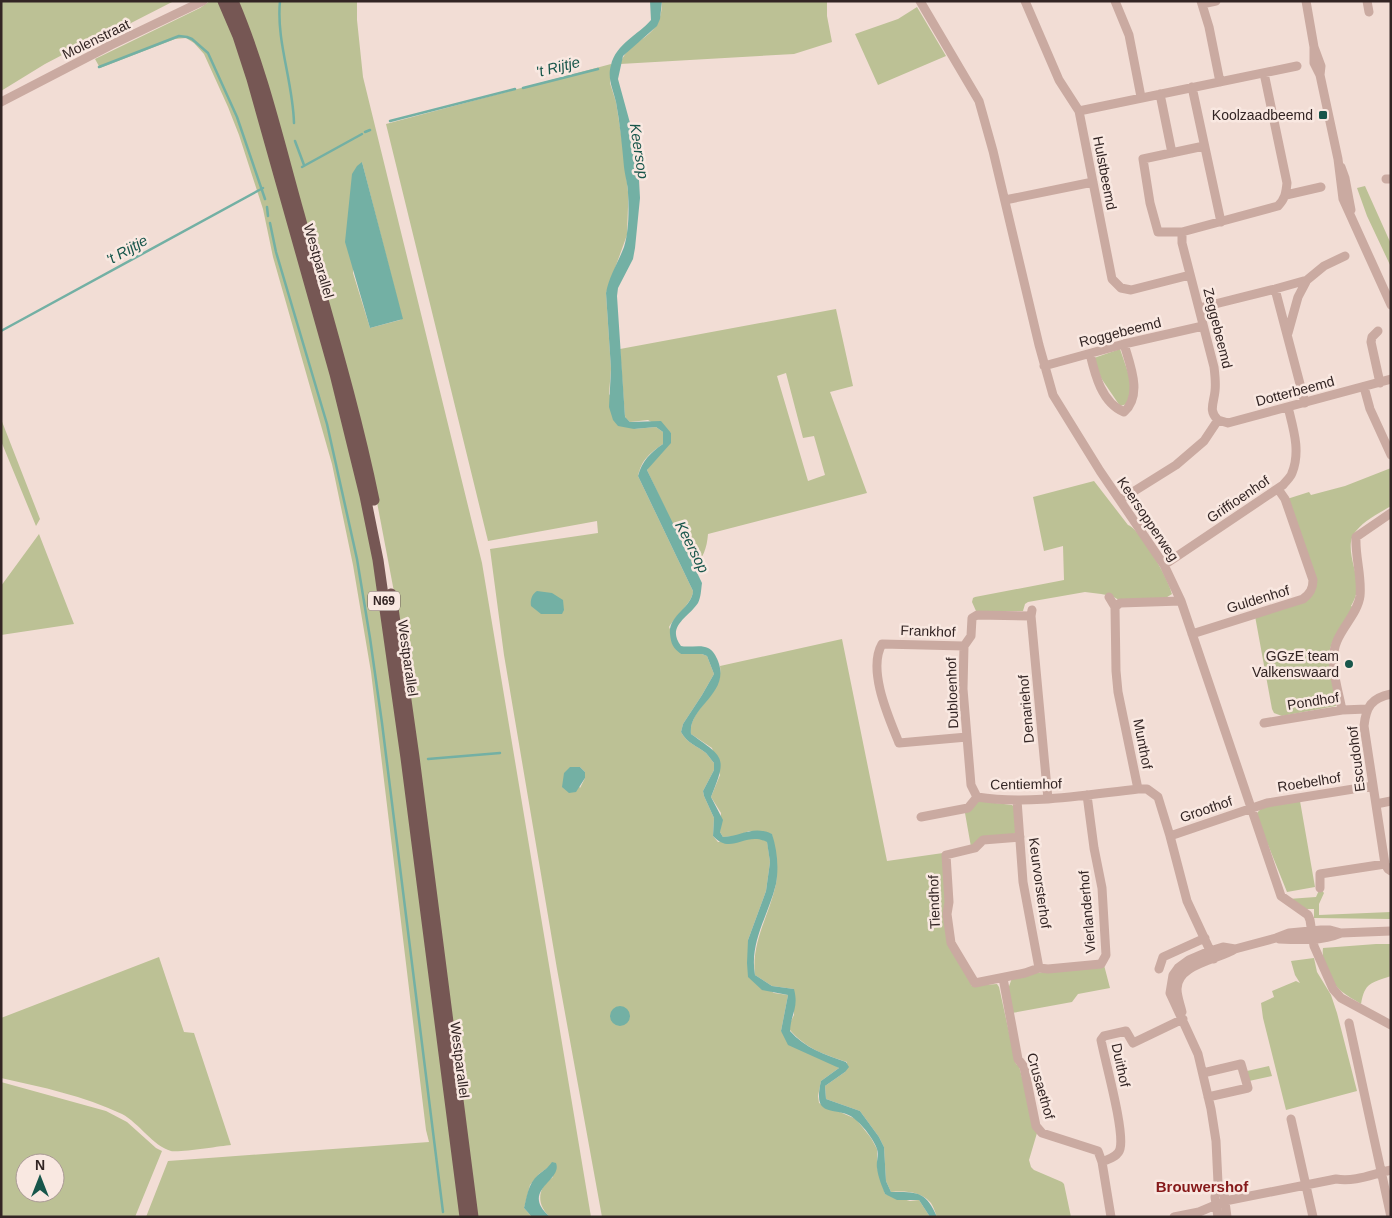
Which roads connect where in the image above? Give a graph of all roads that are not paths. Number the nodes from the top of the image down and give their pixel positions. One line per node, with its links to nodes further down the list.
1 (223, 1): 95 (main road, Westparallel / N69)
2 (233, 1): 96 (main road, Westparallel / N69)
3 (920, 1): 25 (street)
4 (1025, 1): 19 (street, Hulstbeemd)
5 (1115, 1): 17 (street)
6 (1216, 1): 10 (street)
7 (1306, 1): 32 (street)
8 (1367, 1): 11 (street)
9 (200, 2): 18 (street, Molenstraat)
10 (1202, 3): 14 (street)
11 (1369, 12)
12 (1297, 66): 13 (street)
13 (1264, 73): 14 (street); 24 (street)
14 (1220, 82): 15 (street)
15 (1192, 87): 16 (street); 20 (street)
16 (1160, 94): 17 (street); 21 (street)
17 (1141, 97): 19 (street)
18 (1, 102)
19 (1079, 111): 22 (street, Hulstbeemd)
20 (1204, 146): 21 (street); 26 (street)
21 (1172, 153): 27 (street)
22 (1093, 182): 25 (street); 29 (street, Hulstbeemd)
23 (1321, 187): 24 (street)
24 (1286, 195): 26 (street)
25 (1005, 200): 39 (street, Keersopperweg)
26 (1221, 222): 27 (street)
27 (1182, 232): 29 (street, Zeggebeemd)
28 (1345, 256): 30 (street)
29 (1190, 274): 33 (street, Zeggebeemd)
30 (1307, 280): 31 (street); 36 (street)
31 (1275, 290): 33 (street); 36 (street)
32 (1391, 305)
33 (1198, 308): 34 (street, Zeggebeemd)
34 (1203, 326): 37 (street, Roggebeemd); 45 (street, Zeggebeemd)
35 (1378, 330): 41 (street)
36 (1288, 336): 43 (street)
37 (1124, 344): 38 (street, Roggebeemd); 38 (street)
38 (1090, 354): 39 (street, Roggebeemd)
39 (1044, 366): 48 (street, Keersopperweg)
40 (1391, 379): 41 (street, Dotterbeemd)
41 (1380, 383): 42 (street, Dotterbeemd)
42 (1364, 387): 43 (street, Dotterbeemd); 46 (street)
43 (1305, 403): 44 (street, Dotterbeemd)
44 (1288, 406): 45 (street, Dotterbeemd); 47 (street, Griffioenhof)
45 (1218, 420): 48 (street)
46 (1391, 455)
47 (1278, 489): 50 (street, Griffioenhof); 55 (street, Guldenhof)
48 (1120, 500): 50 (street, Keersopperweg)
49 (1391, 513): 59 (street)
50 (1164, 565): 52 (street, Keersopperweg)
51 (1109, 597): 53 (street)
52 (1181, 601): 53 (street); 55 (street, Keersopperweg)
53 (1115, 607): 63 (street, Munthof)
54 (1031, 613): 56 (street, Dubloenhof); 66 (street, Denariehof)
55 (1192, 634): 70 (street, Keersopperweg)
56 (964, 646): 61 (street, Dubloenhof); 61 (street, Frankhof)
57 (1391, 694): 58 (street, Escudohof)
58 (1367, 709): 59 (street, Pondhof); 62 (street, Escudohof)
59 (1342, 710): 60 (street, Pondhof)
60 (1264, 724)
61 (967, 737): 65 (street, Dubloenhof)
62 (1372, 786): 69 (street, Escudohof); 70 (street, Roebelhof)
63 (1138, 789): 64 (street, Centiemhof); 72 (street, Munthof)
64 (1087, 795): 66 (street, Centiemhof); 80 (street, Vierlanderhof)
65 (977, 797): 67 (street, Centiemhof); 71 (street, Centiemhof)
66 (1048, 799): 67 (street, Centiemhof)
67 (1017, 800): 73 (street, Keurvorsterhof)
68 (1391, 801): 69 (street)
69 (1376, 804): 74 (street, Escudohof)
70 (1250, 808): 72 (street, Groothof); 77 (street, Keersopperweg)
71 (921, 817)
72 (1170, 836): 78 (street, Munthof)
73 (1020, 837): 80 (street, Keurvorsterhof); 82 (street, Tiendhof)
74 (1388, 868): 75 (street)
75 (1320, 888)
76 (1391, 931): 77 (street)
77 (1311, 935): 79 (street); 85 (street, Keersopperweg)
78 (1205, 938): 79 (street, Munthof); 81 (street)
79 (1212, 955): 83 (street)
80 (1039, 968): 82 (street, Tiendhof)
81 (1159, 969)
82 (1003, 978): 89 (street, Crusaethof)
83 (1184, 1020): 86 (street); 89 (street, Duithof)
84 (1349, 1023): 90 (street)
85 (1391, 1025)
86 (1203, 1073): 87 (street); 87 (street)
87 (1208, 1097): 91 (street)
88 (1291, 1119): 92 (street)
89 (1102, 1162): 97 (street)
90 (1386, 1171): 92 (street); 102 (street)
91 (1218, 1183): 93 (street); 94 (street)
92 (1306, 1186): 93 (street); 101 (street)
93 (1225, 1201): 94 (street); 100 (street)
94 (1216, 1206): 98 (street); 99 (street)
95 (465, 1217)
96 (473, 1217)
97 (1111, 1217)
98 (1174, 1217)
99 (1218, 1217)
100 (1227, 1217)
101 (1313, 1217)
102 (1391, 1217)

